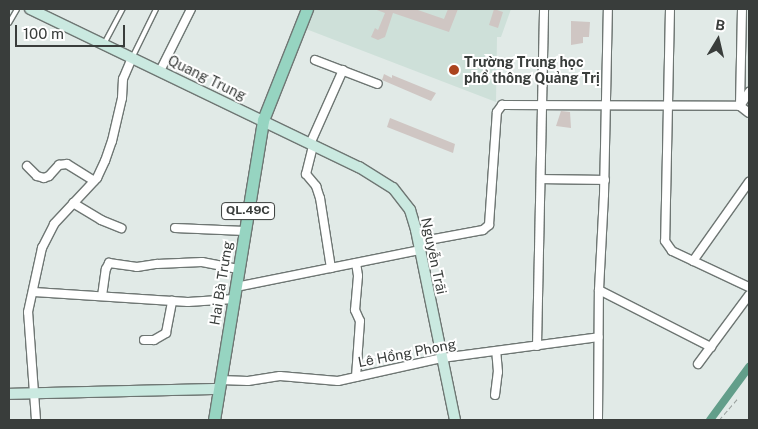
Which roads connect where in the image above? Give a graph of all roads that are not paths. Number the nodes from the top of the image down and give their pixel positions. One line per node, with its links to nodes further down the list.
1 (17, 9): 12 (lane)
2 (30, 9): 11 (street, Quang Trung)
3 (123, 9): 13 (lane)
4 (156, 9): 14 (lane)
5 (191, 9): 17 (street)
6 (307, 9): 25 (main road, Hai Bà Trưng / QL.49C)
7 (544, 9): 21 (street)
8 (608, 9): 20 (street)
9 (670, 9): 22 (street)
10 (742, 9): 23 (street)
11 (47, 12): 13 (street, Quang Trung)
12 (9, 22)
13 (104, 44): 14 (street, Quang Trung)
14 (132, 58): 17 (street, Quang Trung); 29 (street)
15 (315, 60): 16 (street)
16 (343, 70): 18 (street); 26 (street)
17 (160, 71): 25 (street, Quang Trung)
18 (378, 84)
19 (749, 92): 23 (street)
20 (606, 104): 21 (street); 22 (street); 30 (street)
21 (543, 105): 28 (street); 36 (street)
22 (668, 105): 23 (street); 37 (street)
23 (740, 106): 24 (street)
24 (749, 113)
25 (263, 120): 26 (street, Nguyễn Trãi); 35 (main road, Hai Bà Trưng / QL.49C)
26 (311, 145): 36 (street, Nguyễn Trãi); 39 (street)
27 (26, 166): 29 (street)
28 (541, 179): 30 (street); 50 (street)
29 (94, 180): 32 (street)
30 (605, 180): 42 (street)
31 (749, 182): 37 (street)
32 (73, 203): 33 (street); 43 (street)
33 (122, 228)
34 (176, 228): 35 (street)
35 (245, 231): 40 (main road, Hai Bà Trưng / QL.49C)
36 (419, 246): 38 (street); 53 (street, Nguyễn Trãi)
37 (693, 261): 41 (street)
38 (356, 263): 39 (street); 55 (street)
39 (332, 268): 44 (street)
40 (239, 269): 44 (main road, Hai Bà Trưng / QL.49C); 46 (street)
41 (749, 287)
42 (599, 290): 48 (street); 51 (street)
43 (34, 292): 46 (street); 57 (street)
44 (235, 293): 47 (street); 56 (main road, Hai Bà Trưng / QL.49C)
45 (749, 295): 51 (street)
46 (102, 296): 47 (street)
47 (172, 301): 49 (street)
48 (599, 337): 50 (street, Lê Hồng Phong); 63 (street)
49 (144, 340)
50 (537, 346): 52 (street, Lê Hồng Phong)
51 (711, 347): 54 (street)
52 (496, 351): 53 (street, Lê Hồng Phong); 59 (street)
53 (442, 358): 55 (street, Lê Hồng Phong); 62 (street, Nguyễn Trãi)
54 (698, 364)
55 (356, 378): 56 (street, Lê Hồng Phong)
56 (220, 384): 57 (street, Lê Hồng Phong); 61 (main road, Hai Bà Trưng / QL.49C)
57 (35, 393): 58 (street, Lê Hồng Phong); 60 (street)
58 (9, 394)
59 (495, 395)
60 (36, 420)
61 (214, 420)
62 (456, 420)
63 (598, 420)

